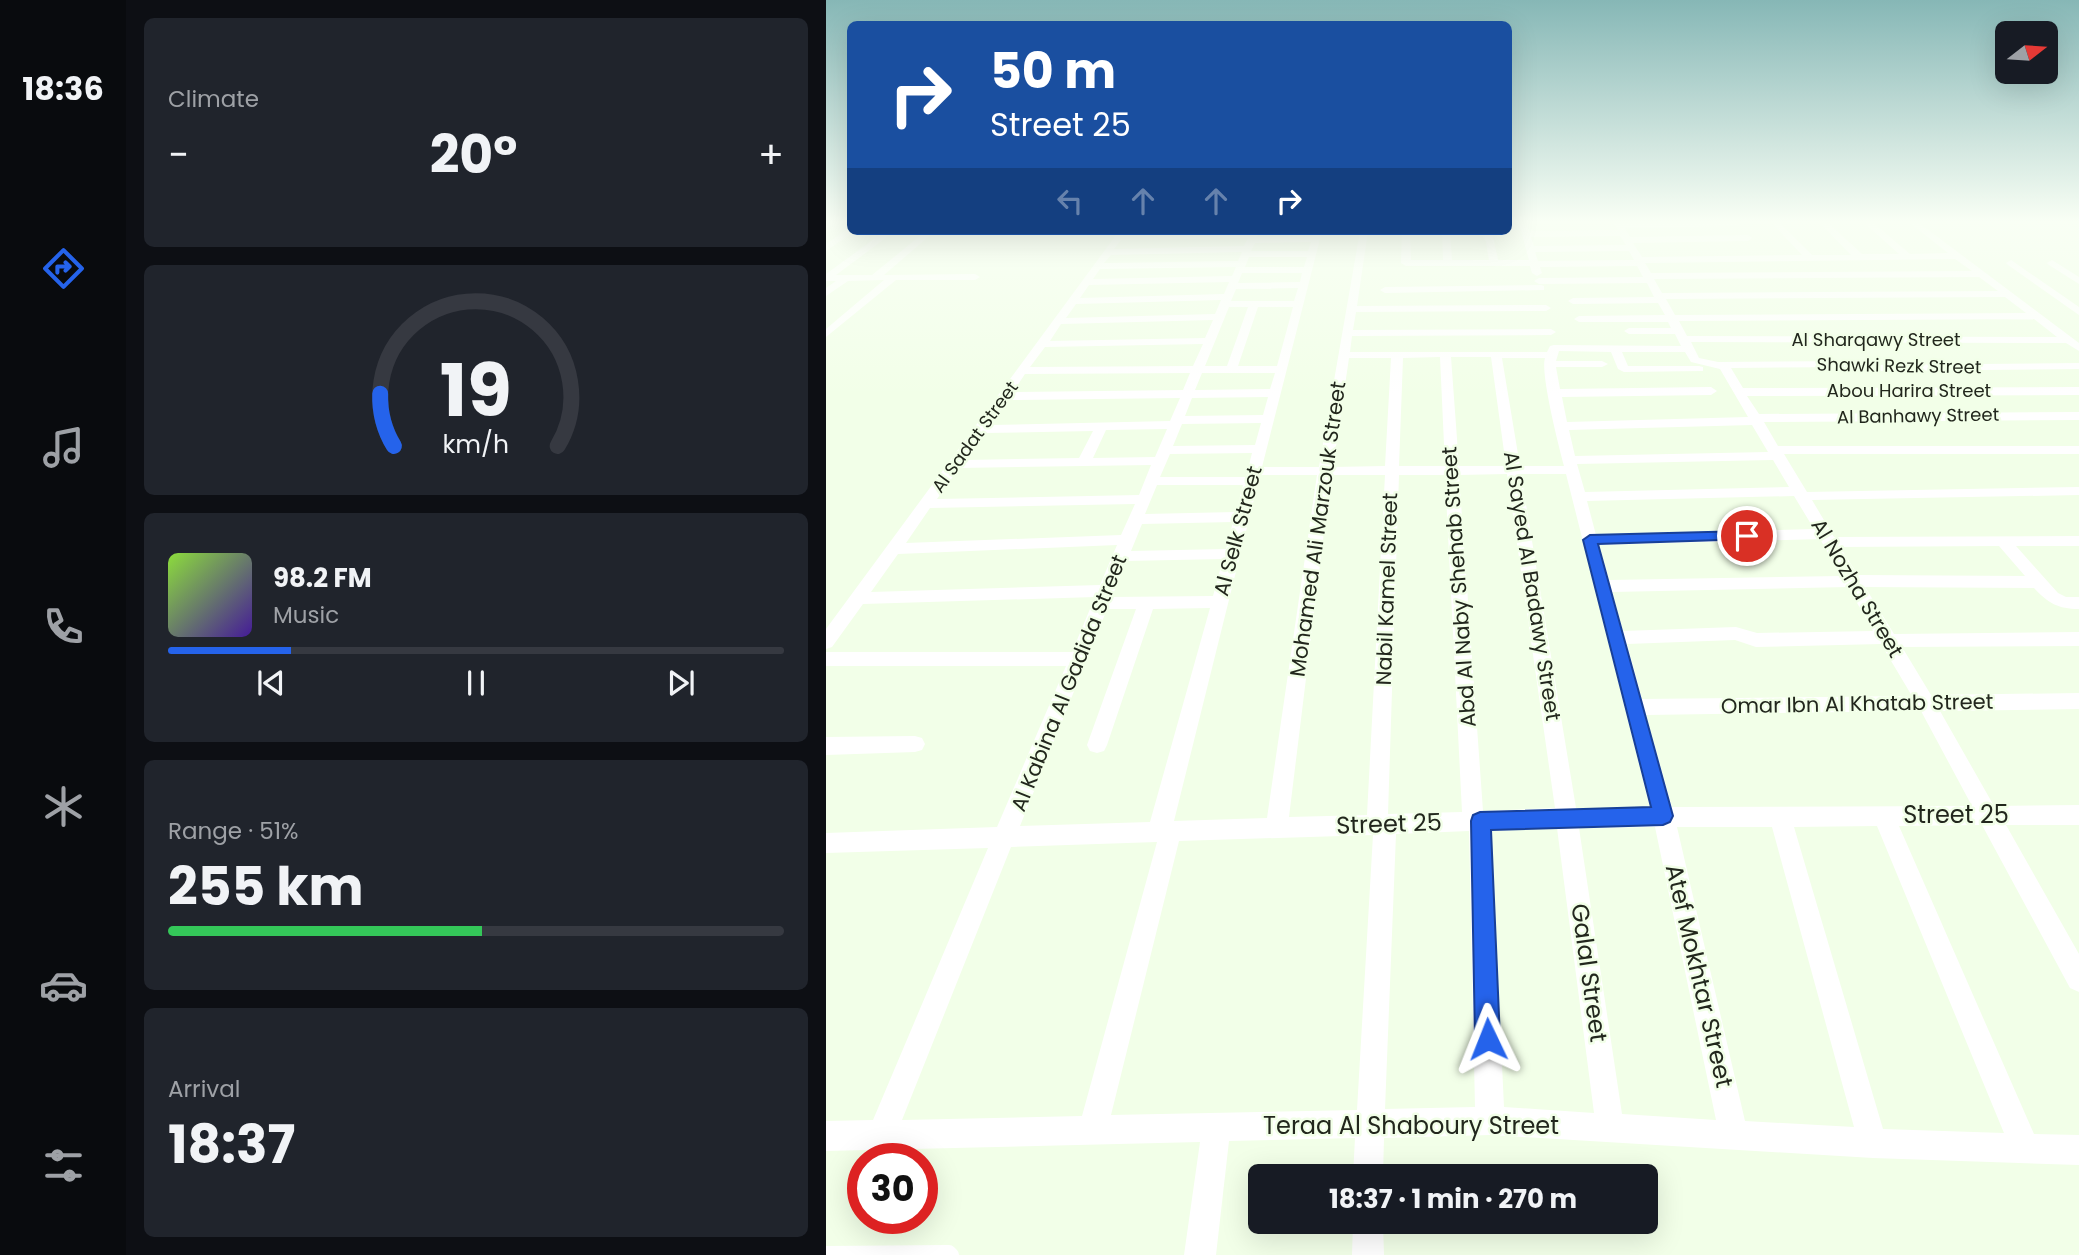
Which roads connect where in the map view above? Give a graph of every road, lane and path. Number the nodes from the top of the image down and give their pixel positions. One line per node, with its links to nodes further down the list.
1 (846, 278): 20 (street)
2 (892, 279): 36 (street)
3 (1089, 279): 17 (street, Al Sadat Street)
4 (1126, 279): 17 (street)
5 (1189, 279): 25 (street)
6 (1206, 279): 33 (street)
7 (1235, 279): 40 (street, Al Kabina Al Gadida Street)
8 (1243, 279): 27 (street)
9 (1305, 279): 28 (street, Al Selk Street)
10 (1357, 279): 30 (street, Mohamed Ali Marzouk Street)
11 (1538, 279): 18 (street, Atef Mokhtar Street)
12 (1570, 279): 16 (street)
13 (1648, 279): 24 (street)
14 (1988, 279): 21 (street)
15 (2033, 279): 22 (street)
16 (1567, 280): 18 (street); 26 (street)
17 (1086, 282): 25 (street, Al Sadat Street)
18 (1540, 285): 19 (street); 29 (street, Atef Mokhtar Street)
19 (1385, 290)
20 (826, 293)
21 (2008, 293): 22 (street); 24 (street); 32 (street)
22 (2054, 294): 23 (street); 31 (street)
23 (2079, 295)
24 (1659, 298): 26 (street); 37 (street)
25 (1072, 301): 33 (street, Al Sadat Street)
26 (1573, 301): 37 (street)
27 (1254, 304): 28 (street); 55 (street)
28 (1298, 304): 53 (street, Al Selk Street)
29 (1546, 308): 30 (street); 44 (street, Atef Mokhtar Street)
30 (1352, 309): 35 (street, Mohamed Ali Marzouk Street)
31 (2079, 313): 32 (street)
32 (2036, 314): 37 (street); 39 (street)
33 (1058, 321): 41 (street, Al Sadat Street)
34 (1629, 331): 37 (street)
35 (1347, 333): 44 (street); 48 (street, Mohamed Ali Marzouk Street)
36 (826, 334)
37 (1680, 334): 38 (street, Al Sharqawy Street); 43 (street); 51 (street)
38 (1840, 339): 39 (street, Al Sharqawy Street); 56 (street)
39 (2069, 340): 42 (street)
40 (1209, 341): 41 (street); 54 (street, Al Kabina Al Gadida Street)
41 (1041, 344): 57 (street, Al Sadat Street)
42 (2079, 348)
43 (1615, 349): 44 (street); 51 (street)
44 (1551, 350): 47 (street); 49 (street); 62 (street, Atef Mokhtar Street)
45 (1397, 354): 46 (street); 48 (street); 81 (street, Nabil Kamel Street)
46 (1444, 354): 47 (street); 78 (street, Abd Al Naby Shehab Street)
47 (1496, 354): 79 (street, Al Sayed Al Badawy Street)
48 (1344, 355): 80 (street, Mohamed Ali Marzouk Street)
49 (1602, 364)
50 (1720, 365): 51 (street); 56 (street, Shawki Rezk Street); 59 (street, Al Nozha Street)
51 (1699, 366): 62 (street)
52 (2079, 366): 56 (street, Shawki Rezk Street)
53 (1281, 369): 55 (street); 61 (street, Al Selk Street)
54 (1198, 370): 55 (street); 57 (street); 60 (street, Al Kabina Al Gadida Street)
55 (1231, 370)
56 (1865, 370)
57 (1022, 371): 63 (street, Al Sadat Street)
58 (2079, 390): 59 (street, Abou Harira Street)
59 (1740, 392): 66 (street, Al Nozha Street)
60 (1188, 393): 61 (street); 63 (street); 67 (street, Al Kabina Al Gadida Street)
61 (1275, 393): 65 (street, Al Selk Street)
62 (1554, 393): 68 (street, Atef Mokhtar Street)
63 (1004, 396): 70 (street, Al Sadat Street)
64 (2079, 416): 66 (street, Al Banhawy Street)
65 (1268, 419): 67 (street); 71 (street, Al Selk Street)
66 (1757, 420): 68 (street, Al Banhawy Street); 73 (street, Al Nozha Street)
67 (1175, 423): 69 (street); 74 (street, Al Kabina Al Gadida Street)
68 (1562, 426): 77 (street, Atef Mokhtar Street)
69 (1101, 427): 70 (street); 75 (street)
70 (980, 429): 76 (street, Al Sadat Street)
71 (1260, 449): 74 (street); 82 (street, Al Selk Street)
72 (2079, 450): 73 (street)
73 (1777, 453): 77 (street); 85 (street, Al Nozha Street)
74 (1162, 455): 75 (street); 83 (street, Al Kabina Al Gadida Street)
75 (1084, 462): 76 (street)
76 (954, 464): 88 (street, Al Sadat Street)
77 (1570, 465): 79 (street); 86 (street, Atef Mokhtar Street)
78 (1452, 470): 79 (street); 81 (street); 124 (street, Abd Al Naby Shehab Street)
79 (1514, 470): 123 (street, Al Sayed Al Badawy Street)
80 (1325, 471): 81 (street); 82 (street); 126 (street, Mohamed Ali Marzouk Street)
81 (1392, 471): 125 (street, Nabil Kamel Street)
82 (1253, 476): 83 (street); 89 (street, Al Selk Street)
83 (1151, 481): 87 (street, Al Kabina Al Gadida Street)
84 (2079, 491): 85 (street)
85 (1802, 494): 86 (street); 91 (street, Al Nozha Street)
86 (1578, 497): 92 (street, Atef Mokhtar Street)
87 (1144, 499): 88 (street); 90 (street, Al Kabina Al Gadida Street)
88 (926, 504): 95 (street, Al Sadat Street)
89 (1242, 517): 90 (street); 97 (street, Al Selk Street)
90 (1135, 519): 96 (street, Al Kabina Al Gadida Street)
91 (1828, 538): 92 (street); 93 (street); 98 (street, Al Nozha Street)
92 (1590, 540): 100 (street, Atef Mokhtar Street)
93 (2003, 541): 94 (street); 99 (street)
94 (2079, 541)
95 (894, 548): 96 (street); 102 (street, Al Sadat Street)
96 (1124, 548): 97 (street); 101 (street, Al Kabina Al Gadida Street)
97 (1232, 554): 104 (street, Al Selk Street)
98 (1853, 581): 99 (street); 100 (street); 107 (street, Al Nozha Street)
99 (2039, 582): 105 (street)
100 (1602, 586): 106 (street, Atef Mokhtar Street)
101 (1105, 597): 102 (street); 103 (street); 111 (street, Al Kabina Al Gadida Street)
102 (858, 598): 109 (street, Al Sadat Street)
103 (1147, 602): 104 (street); 116 (street)
104 (1219, 602): 127 (street, Al Selk Street)
105 (2079, 603)
106 (1616, 638): 107 (street); 114 (street, Atef Mokhtar Street)
107 (1888, 639): 108 (street); 113 (street, Al Nozha Street)
108 (2079, 639)
109 (826, 642)
110 (826, 659): 111 (street)
111 (1079, 659): 128 (street, Al Kabina Al Gadida Street)
112 (2079, 701): 113 (street, Omar Ibn Al Khatab Street)
113 (1926, 703): 114 (street, Omar Ibn Al Khatab Street); 119 (street, Al Nozha Street)
114 (1634, 707): 121 (street, Atef Mokhtar Street)
115 (915, 744): 117 (street)
116 (1097, 745)
117 (826, 746)
118 (1883, 815): 119 (street, Street 25); 122 (street, Street 25); 140 (street)
119 (1988, 815): 120 (street, Street 25); 130 (street, Al Nozha Street)
120 (2079, 815)
121 (1663, 816): 122 (street, Street 25); 123 (street, Street 25); 137 (street, Atef Mokhtar Street)
122 (1780, 816): 139 (street)
123 (1567, 818): 124 (street, Street 25); 134 (street, Galal Street)
124 (1477, 821): 125 (street, Street 25); 131 (street, Abd Al Naby Shehab Street)
125 (1381, 824): 126 (street, Street 25); 132 (street, Nabil Kamel Street)
126 (1277, 827): 127 (street, Street 25)
127 (1165, 831): 128 (street, Street 25); 135 (street, Al Selk Street)
128 (1005, 836): 129 (street, Street 25); 136 (street, Al Kabina Al Gadida Street)
129 (826, 843)
130 (2078, 975)
131 (1490, 1121): 132 (street, Teraa Al Shaboury Street); 134 (street, Teraa Al Shaboury Street)
132 (1369, 1124): 133 (street, Teraa Al Shaboury Street); 142 (street, Nabil Kamel Street)
133 (1216, 1127): 135 (street, Teraa Al Shaboury Street); 146 (street)
134 (1610, 1128): 137 (street, Teraa Al Shaboury Street)
135 (1093, 1130): 136 (street, Teraa Al Shaboury Street)
136 (881, 1135): 138 (street, Teraa Al Shaboury Street)
137 (1734, 1135): 139 (street, Teraa Al Shaboury Street)
138 (826, 1136)
139 (1873, 1143): 140 (street, Teraa Al Shaboury Street)
140 (2025, 1148): 141 (street, Teraa Al Shaboury Street)
141 (2079, 1150)
142 (1368, 1164)
143 (1368, 1234): 147 (street)
144 (826, 1253): 145 (lane)
145 (952, 1255)
146 (1200, 1255)
147 (1368, 1255)

